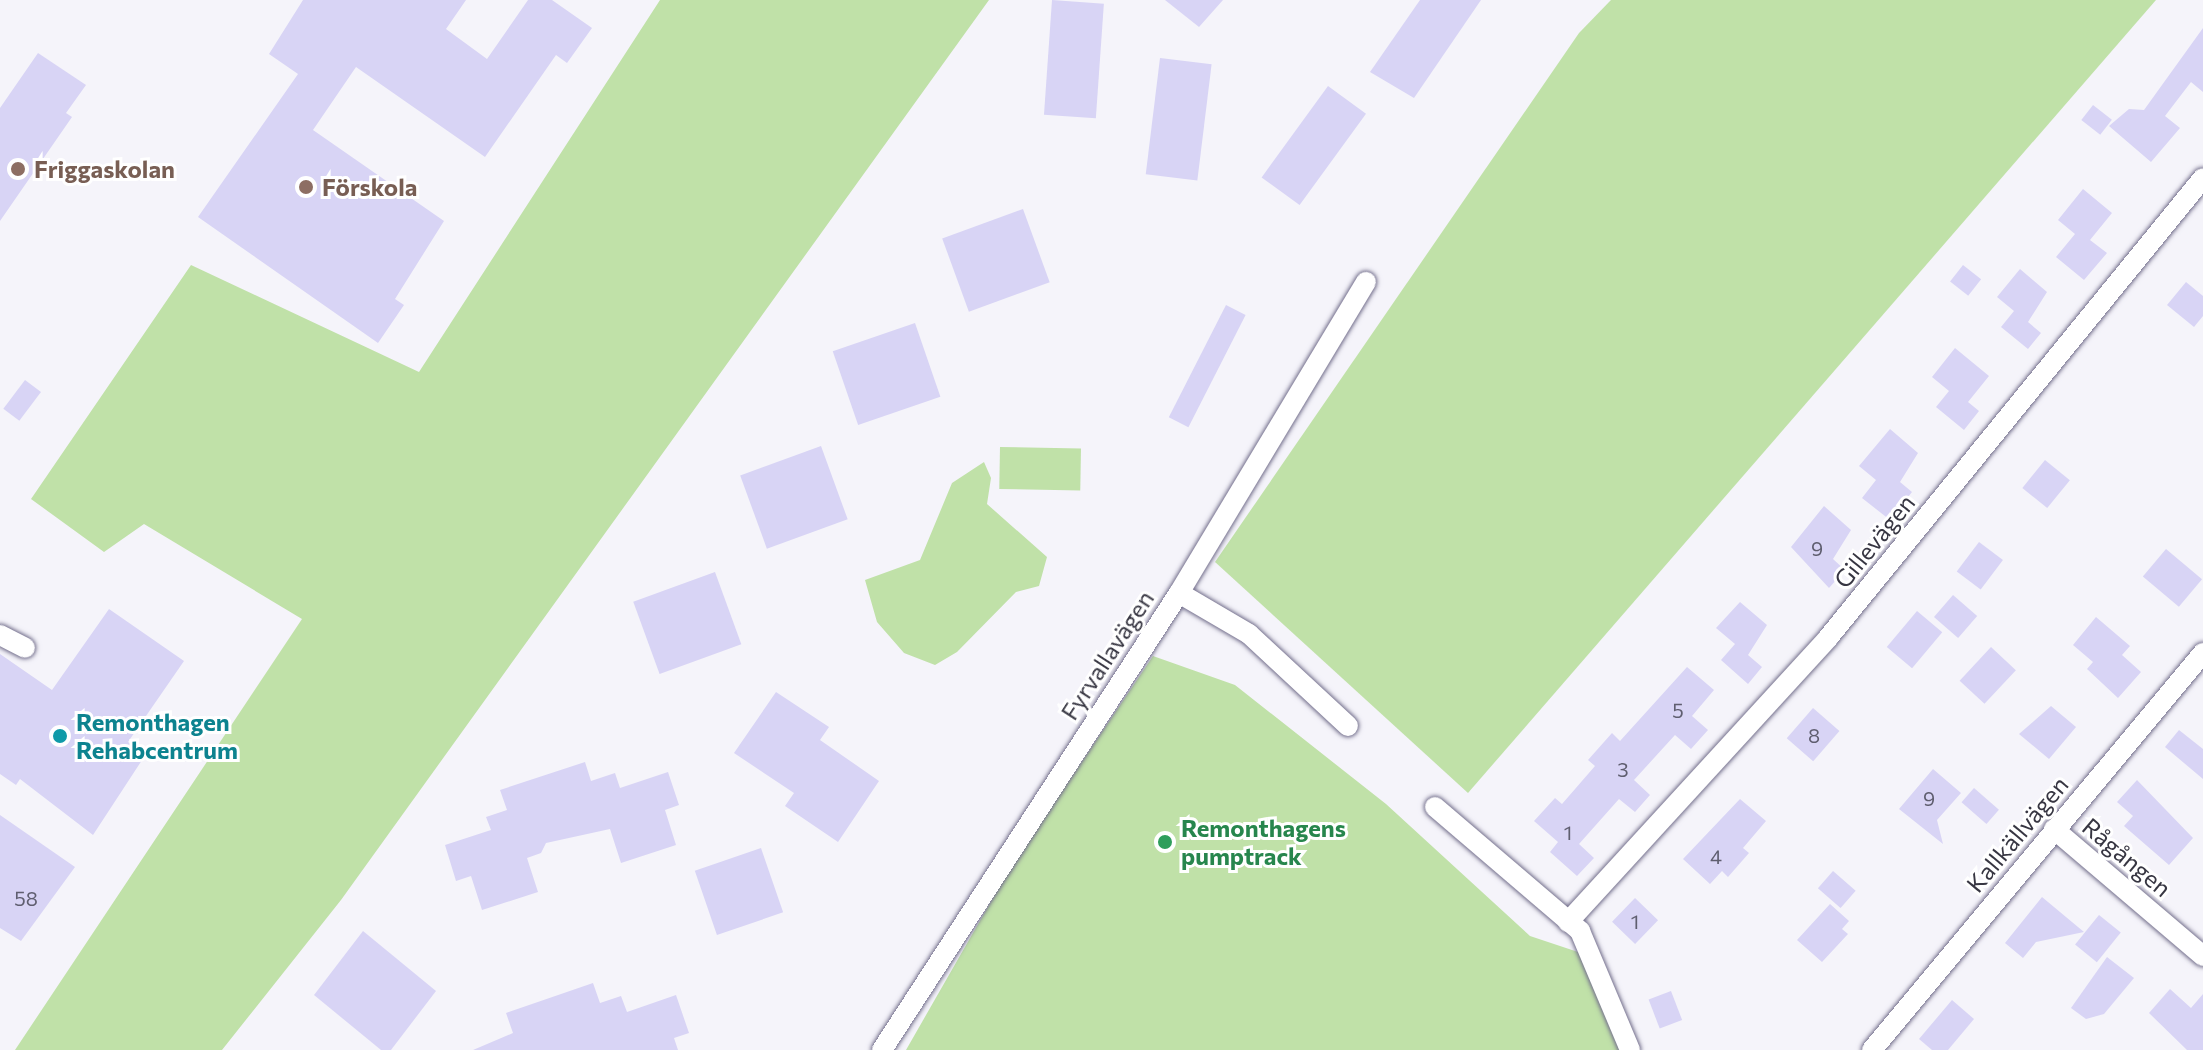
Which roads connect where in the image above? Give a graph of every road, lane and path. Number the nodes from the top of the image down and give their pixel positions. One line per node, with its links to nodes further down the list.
1 (2203, 178): 10 (street, Gillevägen)
2 (1366, 282): 3 (street, Fyrvallavägen)
3 (1179, 593): 7 (street); 12 (street, Fyrvallavägen)
4 (0, 635): 5 (street)
5 (25, 648)
6 (2203, 653): 9 (street, Kallkällvägen)
7 (1348, 726)
8 (1435, 807): 10 (street)
9 (2054, 829): 11 (street, Rågången); 14 (street, Kallkällvägen)
10 (1568, 922): 13 (street)
11 (2203, 956)
12 (882, 1050)
13 (1630, 1050)
14 (1872, 1050)

